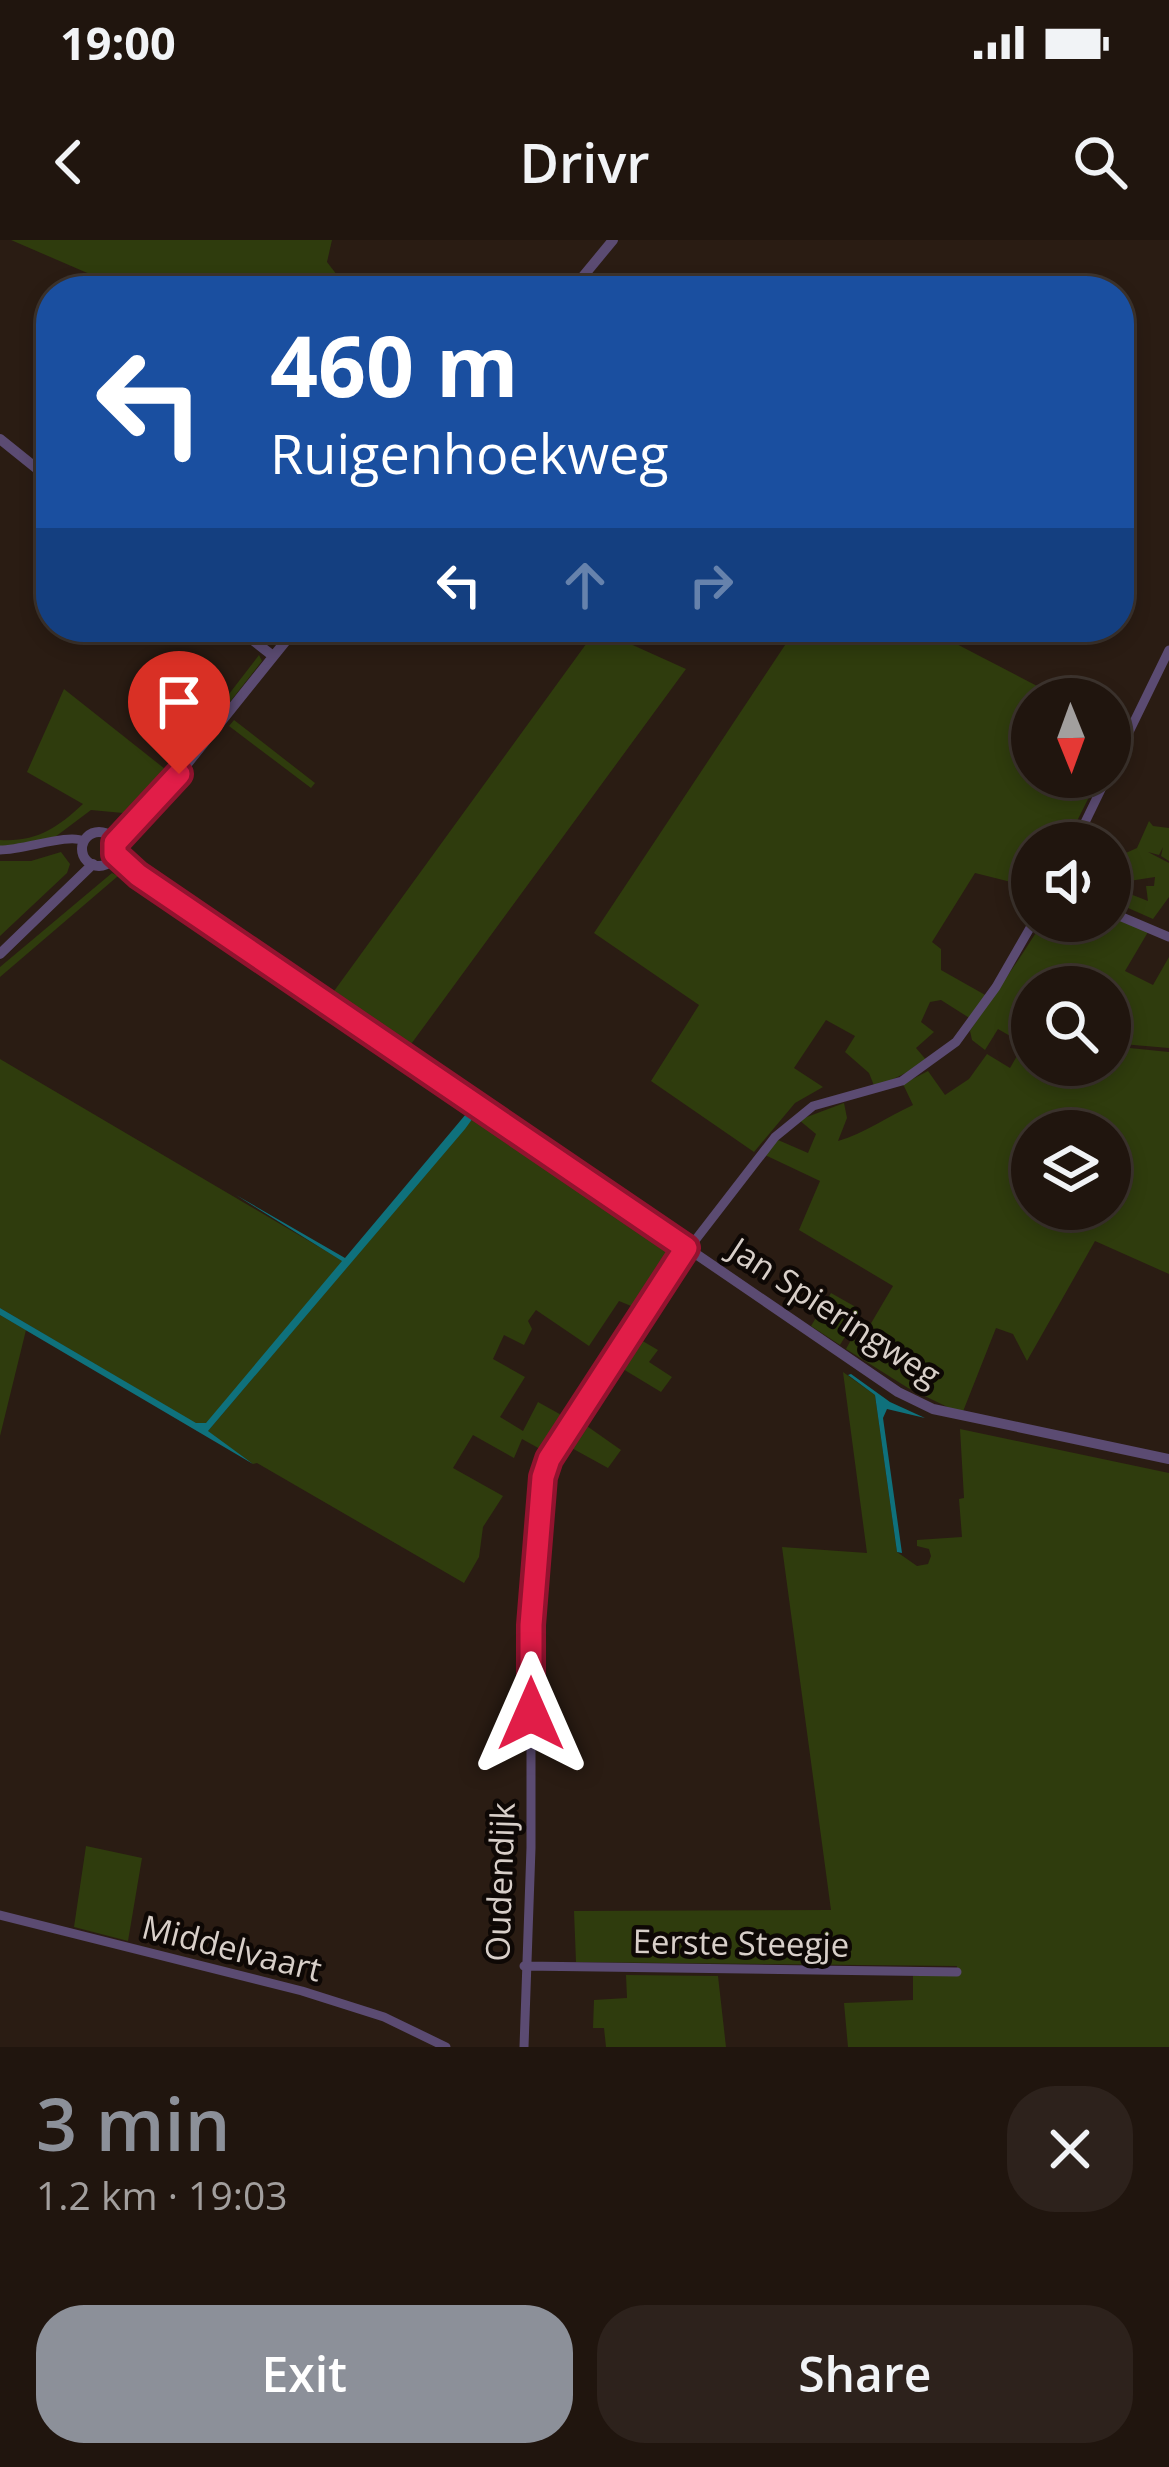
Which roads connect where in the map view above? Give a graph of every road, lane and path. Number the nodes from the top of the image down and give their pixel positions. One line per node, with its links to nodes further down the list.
1 (613, 240): 2 (street)
2 (583, 276)
3 (0, 439): 4 (street)
4 (36, 468)
5 (255, 642): 8 (street)
6 (284, 642): 8 (street)
7 (1169, 650): 9 (street)
8 (272, 656): 11 (street)
9 (1131, 727)
10 (84, 841): 11 (street); 12 (street); 13 (street)
11 (112, 849): 13 (street); 18 (street, Jan Spieringweg)
12 (0, 850)
13 (89, 861): 17 (street)
14 (1131, 921): 15 (street)
15 (1169, 937)
16 (1022, 942): 18 (street, Oudendijk)
17 (0, 954)
18 (686, 1248): 19 (street, Jan Spieringweg); 21 (street, Oudendijk)
19 (1169, 1459)
20 (0, 1916): 23 (street, Middelvaart)
21 (524, 1966): 22 (street, Eerste Steegje); 24 (street, Oudendijk)
22 (957, 1972)
23 (446, 2047)
24 (524, 2047)

